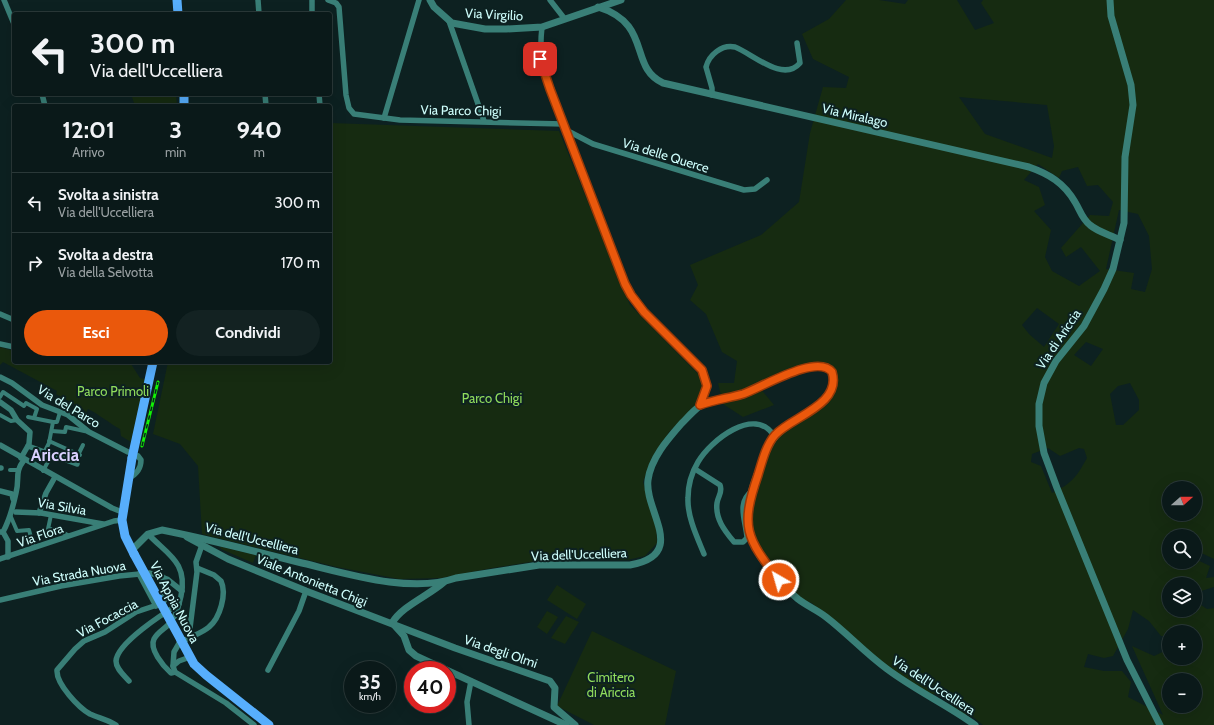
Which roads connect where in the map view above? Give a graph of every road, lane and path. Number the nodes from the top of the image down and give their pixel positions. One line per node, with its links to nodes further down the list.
1 (4, 0): 16 (street)
2 (177, 0): 12 (main road)
3 (258, 0): 13 (street)
4 (312, 0): 14 (street)
5 (328, 0): 21 (street, Via Parco Chigi)
6 (419, 0): 21 (street)
7 (430, 0): 17 (street, Via Virgilio)
8 (550, 0): 15 (street)
9 (621, 0): 11 (street)
10 (1110, 0): 25 (street, Via di Ariccia)
11 (598, 6): 15 (street); 20 (street, Via Miralago)
12 (178, 12)
13 (259, 12)
14 (312, 12)
15 (564, 18): 18 (street)
16 (12, 19)
17 (449, 21): 18 (street, Via Virgilio); 22 (street)
18 (542, 27): 23 (street)
19 (797, 43): 20 (street)
20 (712, 95): 25 (street, Via Miralago)
21 (384, 118): 22 (street, Via Parco Chigi)
22 (484, 121): 23 (street, Via Parco Chigi)
23 (564, 124): 24 (street, Via delle Querce); 34 (street)
24 (767, 180)
25 (1120, 240): 104 (street, Via di Ariccia)
26 (0, 314): 27 (street)
27 (12, 319)
28 (0, 344): 29 (street)
29 (12, 347)
30 (153, 364): 49 (main road, Via Appia Nuova, bridge)
31 (0, 377): 35 (street, Via del Parco)
32 (0, 397): 38 (street)
33 (0, 402): 39 (street)
34 (700, 405): 43 (street, Via dell'Uccelliera); 81 (street, Via dell'Uccelliera)
35 (60, 412): 40 (street); 42 (street, Via del Parco)
36 (0, 415): 39 (street)
37 (28, 417): 38 (street)
38 (34, 418): 40 (street)
39 (17, 420): 46 (street)
40 (53, 422): 41 (street)
41 (52, 431): 42 (street); 44 (street)
42 (89, 432): 49 (street, Via del Parco)
43 (774, 436): 53 (street); 58 (street, Via dell'Uccelliera)
44 (49, 441): 45 (street); 48 (street)
45 (83, 445)
46 (28, 446): 48 (street); 51 (street)
47 (1, 447): 51 (street)
48 (44, 453): 50 (street)
49 (133, 455): 64 (main road, Via Appia Nuova)
50 (51, 456): 52 (street); 56 (street)
51 (23, 459): 55 (street); 56 (street)
52 (76, 463)
53 (695, 469): 58 (street); 75 (street)
54 (10, 470): 55 (street)
55 (17, 470): 60 (street)
56 (43, 471): 57 (street)
57 (55, 477): 61 (street); 64 (street)
58 (752, 490): 103 (street, Via dell'Uccelliera)
59 (0, 492): 60 (street)
60 (13, 501): 62 (street)
61 (39, 512): 62 (street, Via Silvia); 63 (street, Via Silvia)
62 (11, 513): 67 (street); 72 (street)
63 (51, 515): 65 (street, Via Silvia); 66 (street)
64 (122, 516): 65 (street, Via Flora); 73 (main road, Via Appia Nuova)
65 (105, 524): 72 (street, Via Flora)
66 (57, 529)
67 (2, 532): 76 (street)
68 (148, 534): 69 (street, Via dell'Uccelliera); 73 (street); 82 (street)
69 (182, 534): 70 (street, Via dell'Uccelliera); 71 (street, Viale Antonietta Chigi)
70 (221, 542): 74 (street); 81 (street, Via dell'Uccelliera)
71 (202, 545): 74 (street, Viale Antonietta Chigi); 78 (street)
72 (34, 548): 76 (street, Via Flora)
73 (133, 552): 90 (main road, Via Appia Nuova, bridge)
74 (218, 554): 83 (street, Viale Antonietta Chigi)
75 (704, 554)
76 (8, 557): 77 (street, Via Flora)
77 (0, 560)
78 (197, 568): 90 (street); 90 (street)
79 (139, 574): 80 (street, Via Strada Nuova); 84 (street, Via Strada Nuova); 86 (street)
80 (163, 577): 82 (street, Via Strada Nuova); 86 (street, Via Focaccia)
81 (444, 582): 88 (street)
82 (182, 591): 85 (street)
83 (306, 591): 88 (street, Viale Antonietta Chigi); 93 (street)
84 (0, 600)
85 (179, 604): 87 (street); 96 (street)
86 (156, 606): 97 (street, Via Focaccia)
87 (174, 617)
88 (392, 624): 95 (street); 102 (street, Via degli Olmi)
89 (168, 625): 94 (street)
90 (184, 640): 91 (main road, Via Appia Nuova); 92 (street)
91 (190, 657): 92 (street); 99 (main road, Via Appia Nuova)
92 (173, 666): 94 (street)
93 (268, 670)
94 (175, 672): 98 (street)
95 (471, 680): 100 (street); 101 (street)
96 (129, 681)
97 (116, 725)
98 (254, 725)
99 (269, 725)
100 (469, 725)
101 (566, 725)
102 (574, 725)
103 (975, 725)
104 (1160, 725)

